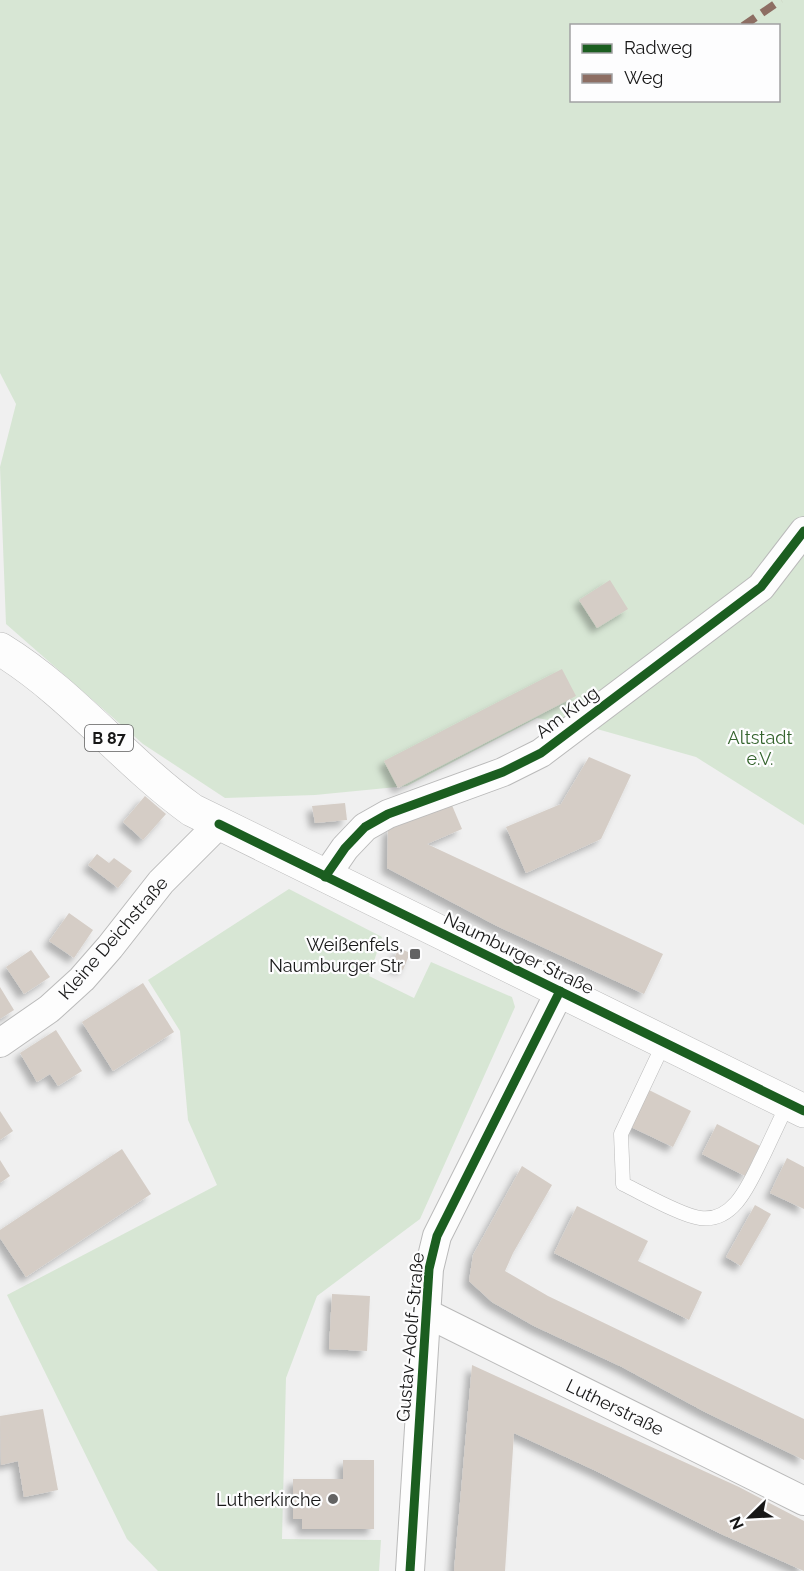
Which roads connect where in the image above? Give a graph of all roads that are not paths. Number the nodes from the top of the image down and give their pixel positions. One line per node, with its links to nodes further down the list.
1 (804, 531): 4 (street, Am Krug)
2 (0, 649): 3 (main road, Naumburger Straße / B 87)
3 (219, 824): 4 (main road, Naumburger Straße / B 87); 6 (street, Kleine Deichstraße)
4 (325, 877): 5 (main road, Naumburger Straße / B 87)
5 (560, 991): 7 (main road, Naumburger Straße / B 87); 9 (street, Gustav-Adolf-Straße)
6 (0, 1043)
7 (664, 1043): 8 (main road, Naumburger Straße / B 87); 8 (lane)
8 (796, 1107)
9 (426, 1313): 10 (street, Lutherstraße); 11 (street, Gustav-Adolf-Straße)
10 (804, 1501)
11 (410, 1571)

